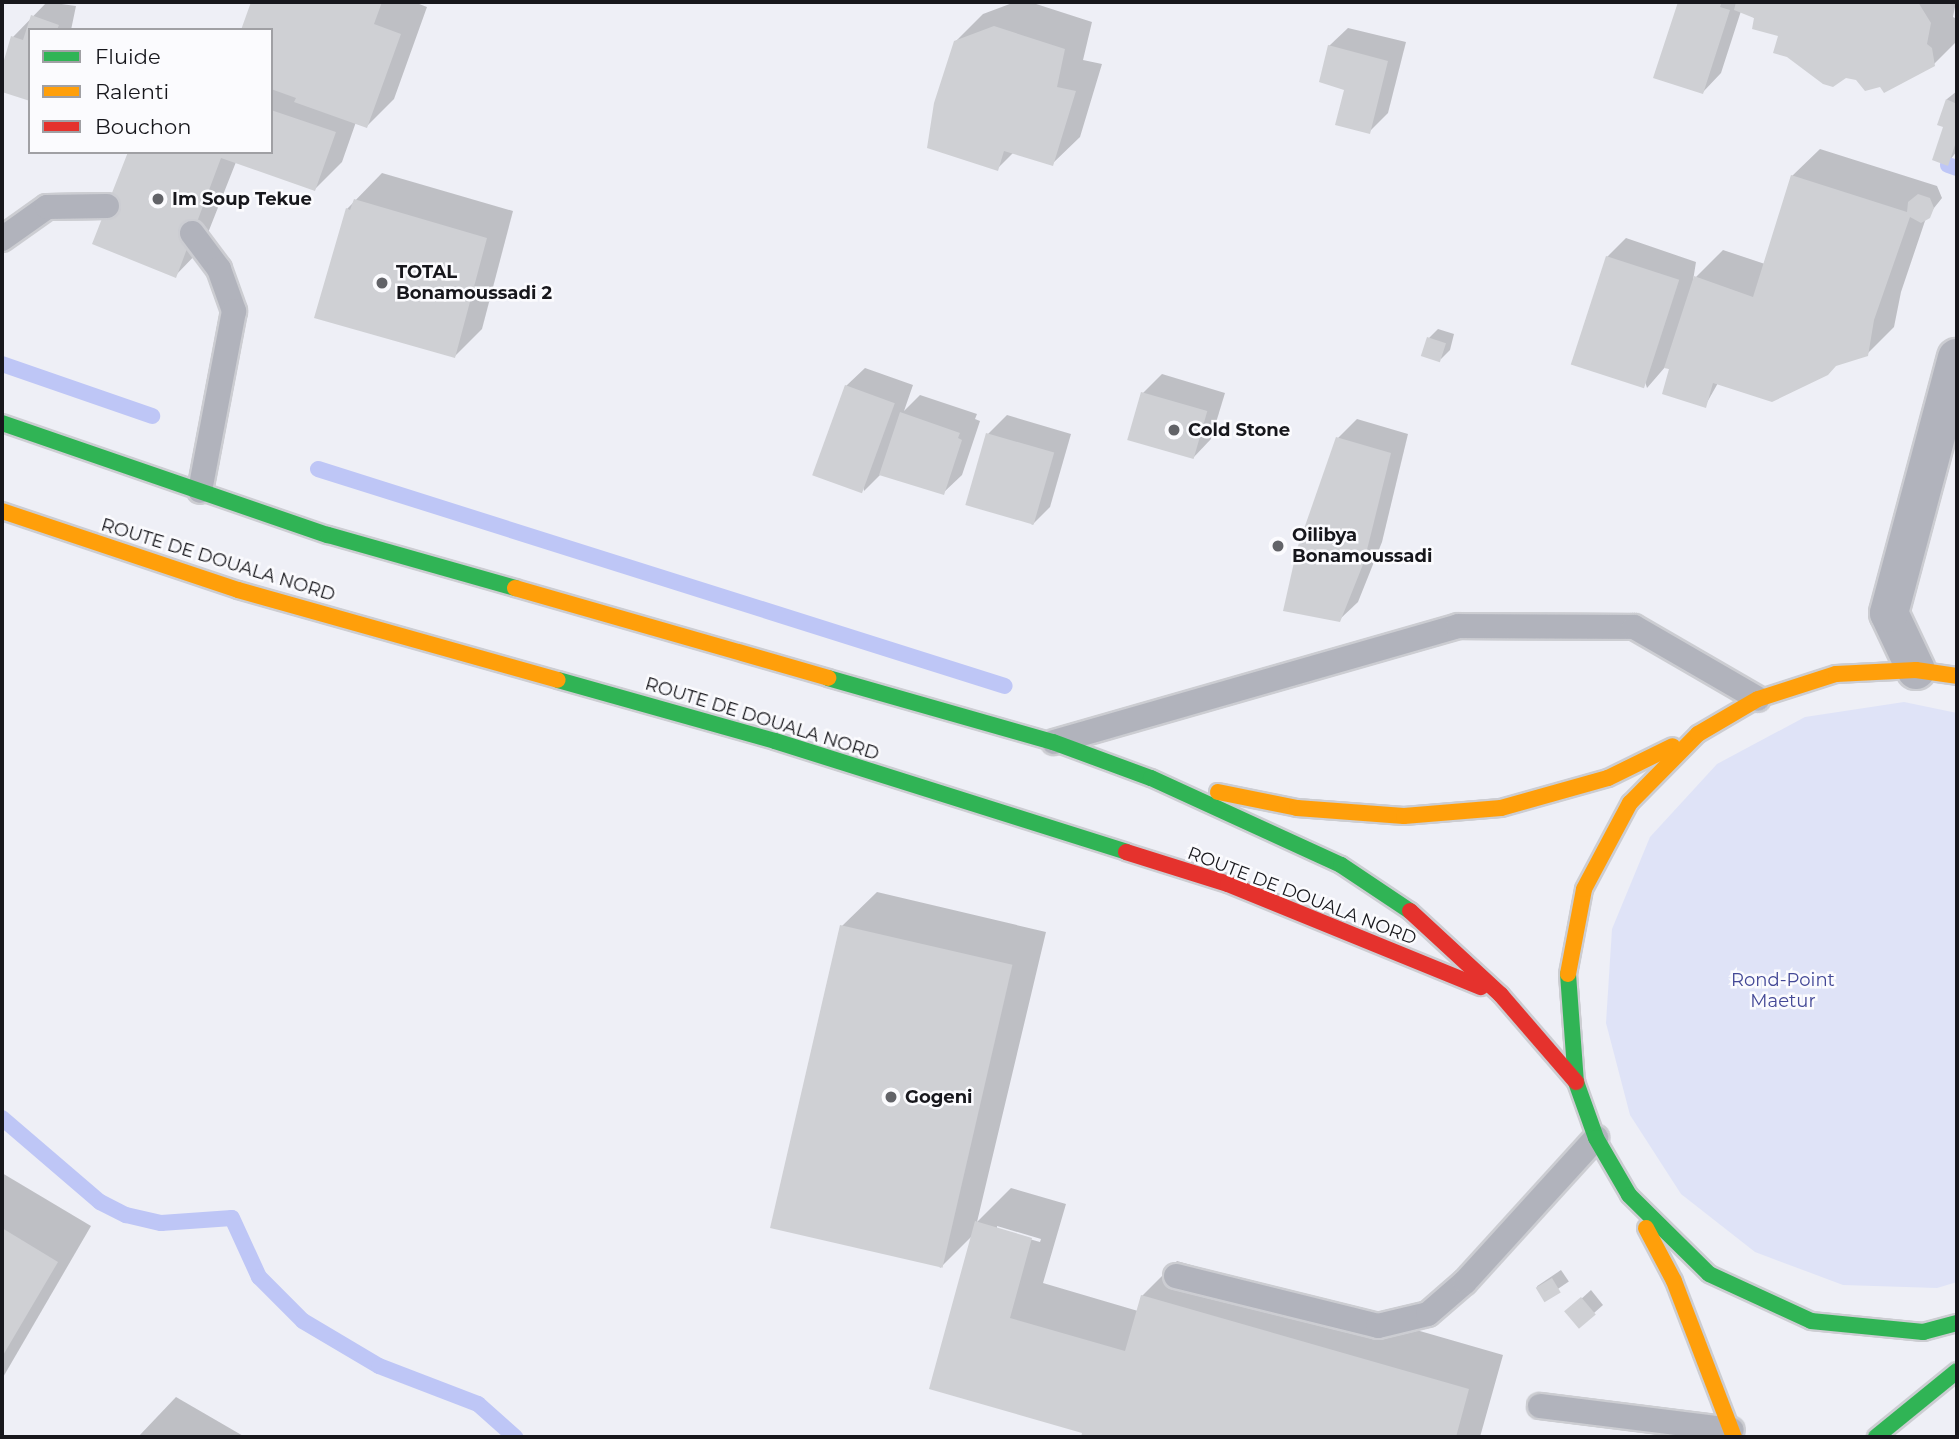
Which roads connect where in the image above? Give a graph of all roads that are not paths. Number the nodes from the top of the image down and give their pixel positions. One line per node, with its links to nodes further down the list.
1 (107, 206): 3 (lane)
2 (192, 233): 6 (lane)
3 (2, 239)
4 (1957, 358): 8 (street)
5 (2, 423): 6 (main road)
6 (200, 491): 12 (main road)
7 (2, 511): 14 (main road, ROUTE DE DOUALA NORD)
8 (1916, 670): 9 (main road); 10 (main road)
9 (1957, 676)
10 (1758, 699): 11 (main road); 12 (lane)
11 (1698, 734): 13 (main road); 15 (main road)
12 (1053, 742): 13 (main road)
13 (1151, 778): 14 (main road)
14 (1501, 995): 15 (main road)
15 (1576, 1082): 16 (main road)
16 (1596, 1138): 17 (main road); 18 (lane)
17 (1629, 1195): 19 (main road); 22 (main road)
18 (1176, 1276)
19 (1957, 1324)
20 (1957, 1371): 23 (main road)
21 (1539, 1406): 22 (lane)
22 (1733, 1434)
23 (1876, 1437)

